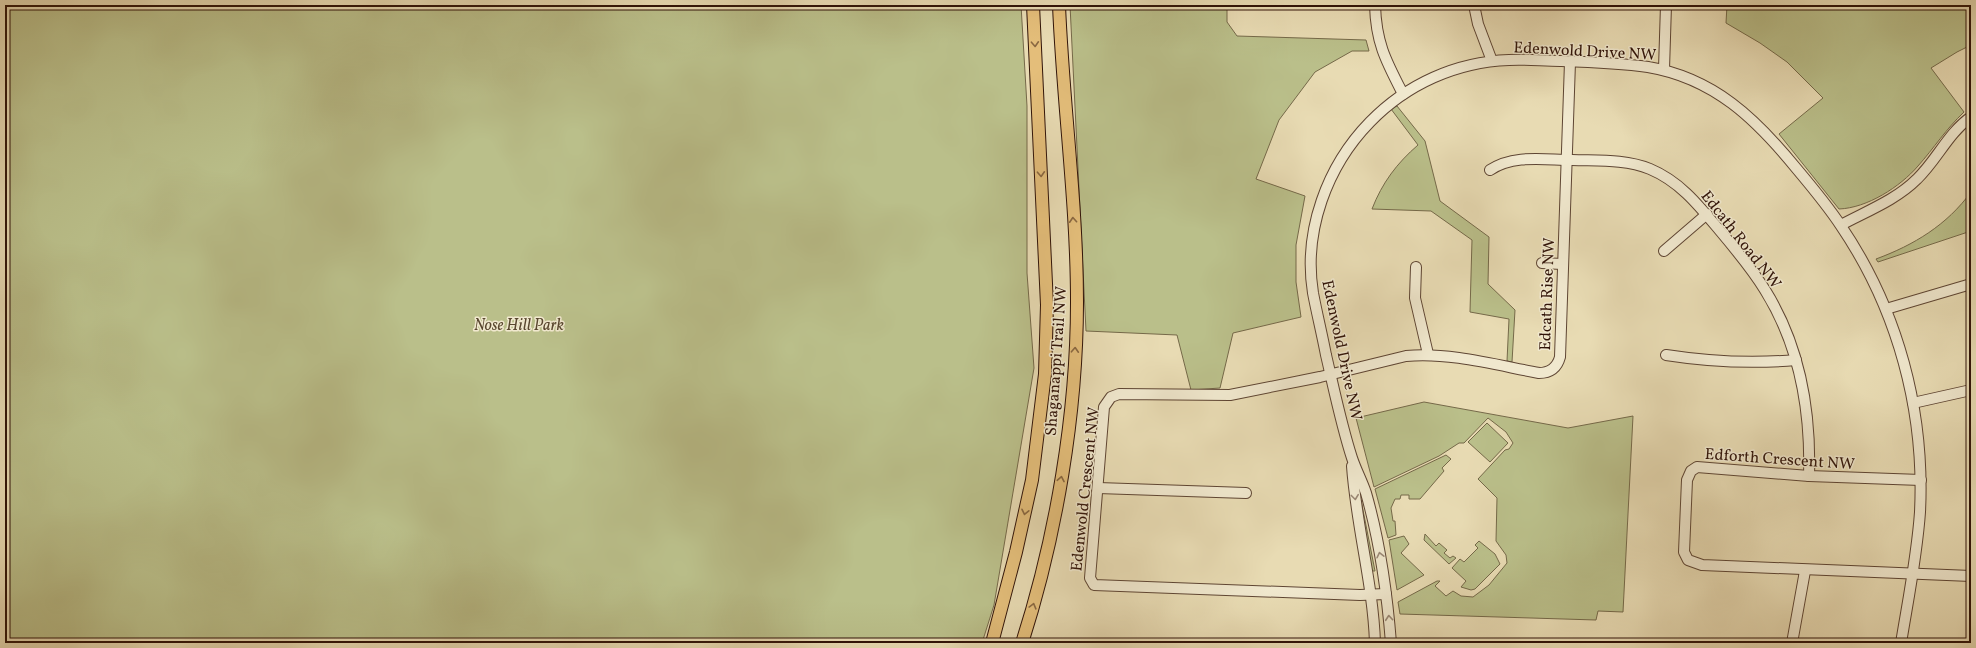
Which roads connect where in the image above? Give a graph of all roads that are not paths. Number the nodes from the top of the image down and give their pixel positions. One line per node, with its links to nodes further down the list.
1 (1033, 5): 37 (main road, Shaganappi Trail NW, one-way to 37)
2 (1060, 5): 38 (main road, Shaganappi Trail NW, one-way to 2)
3 (1375, 5): 9 (street)
4 (1474, 5): 6 (street)
5 (1666, 5): 8 (street)
6 (1492, 61): 7 (street, Edenwold Drive NW); 9 (street, Edenwold Drive NW)
7 (1570, 62): 8 (street, Edenwold Drive NW); 11 (street, Edcath Rise NW)
8 (1664, 69): 14 (street, Edenwold Drive NW)
9 (1403, 94): 24 (street, Edenwold Drive NW)
10 (1971, 117): 14 (street)
11 (1566, 160): 12 (street, Edcath Road NW); 13 (street, Edcath Road NW); 17 (street, Edcath Rise NW)
12 (1490, 170)
13 (1707, 214): 15 (street); 23 (street, Edcath Road NW)
14 (1841, 225): 20 (street, Edenwold Drive NW)
15 (1664, 251)
16 (1542, 263): 17 (street)
17 (1562, 264): 21 (street, Edcath Rise NW)
18 (1416, 268): 21 (street)
19 (1971, 284): 20 (street)
20 (1886, 309): 26 (street, Edenwold Drive NW)
21 (1428, 354): 24 (street, Edcath Rise NW)
22 (1666, 355): 23 (street)
23 (1796, 360): 28 (street, Edcath Road NW)
24 (1331, 374): 27 (street, Edenwold Drive NW); 30 (street, Edenwold Crescent NW)
25 (1971, 390): 26 (street)
26 (1913, 403): 29 (street, Edenwold Drive NW)
27 (1352, 458): 35 (street, Edenwold Drive NW, one-way to 27); 36 (street, Edenwold Drive NW, one-way to 36)
28 (1809, 476): 29 (street, Edforth Crescent NW); 32 (street, Edforth Crescent NW)
29 (1921, 480): 33 (street, Edenwold Drive NW)
30 (1098, 488): 31 (street); 36 (street, Edenwold Crescent NW)
31 (1246, 493)
32 (1805, 571): 33 (street, Edforth Crescent NW); 41 (street)
33 (1913, 574): 34 (street, Edforth Crescent NW); 42 (street, Edenwold Drive NW)
34 (1971, 576)
35 (1386, 594): 36 (street, Edenwold Crescent NW); 40 (street, Edenwold Drive NW, one-way to 35)
36 (1371, 595): 39 (street, Edenwold Drive NW)
37 (992, 643)
38 (1022, 643)
39 (1375, 643)
40 (1391, 643)
41 (1792, 643)
42 (1900, 643)

